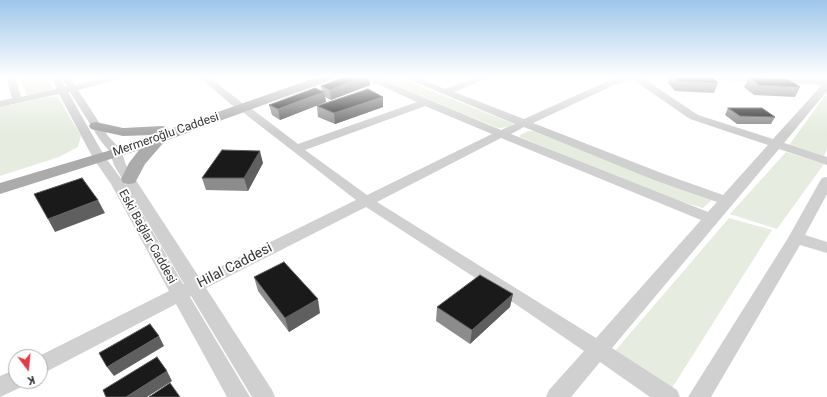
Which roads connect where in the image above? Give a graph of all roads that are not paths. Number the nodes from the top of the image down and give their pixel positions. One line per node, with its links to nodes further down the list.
1 (16, 96): 13 (street)
2 (33, 96): 13 (street)
3 (71, 96): 24 (street, Eski Bağlar Caddesi)
4 (74, 96): 18 (street, Eski Bağlar Caddesi)
5 (227, 96): 16 (street)
6 (267, 96): 16 (main road, Mermeroğlu Caddesi)
7 (273, 96): 16 (main road, Mermeroğlu Caddesi)
8 (410, 96): 14 (street)
9 (455, 96): 17 (street)
10 (584, 96): 17 (street, Hilal Caddesi)
11 (661, 96): 21 (street)
12 (818, 96): 21 (street)
13 (17, 100): 15 (street)
14 (426, 102): 20 (street); 23 (street)
15 (0, 104)
16 (241, 106): 19 (main road, Mermeroğlu Caddesi); 23 (street)
17 (524, 123): 20 (street, Hilal Caddesi); 31 (street)
18 (96, 126): 19 (main road); 22 (street, Eski Bağlar Caddesi)
19 (164, 133): 22 (main road, Mermeroğlu Caddesi); 26 (main road)
20 (500, 134): 30 (street, Hilal Caddesi); 32 (street)
21 (776, 145): 25 (street); 31 (street)
22 (114, 149): 24 (main road, Mermeroğlu Caddesi); 26 (street, Eski Bağlar Caddesi)
23 (296, 149): 30 (street)
24 (96, 154): 27 (main road, Mermeroğlu Caddesi); 29 (main road, Mermeroğlu Caddesi); 36 (street, Eski Bağlar Caddesi)
25 (827, 162)
26 (129, 179): 35 (street, Eski Bağlar Caddesi)
27 (0, 180)
28 (827, 181): 33 (street)
29 (0, 189)
30 (366, 201): 35 (street, Hilal Caddesi); 37 (street)
31 (726, 201): 32 (street)
32 (711, 218): 37 (street)
33 (796, 238): 34 (street); 43 (street)
34 (827, 248)
35 (195, 286): 36 (street, Hilal Caddesi); 40 (street, Eski Bağlar Caddesi)
36 (179, 294): 38 (street, Hilal Caddesi); 39 (street, Eski Bağlar Caddesi)
37 (598, 351): 41 (street); 42 (street)
38 (48, 362)
39 (239, 397)
40 (264, 397)
41 (557, 397)
42 (669, 397)
43 (699, 397)

